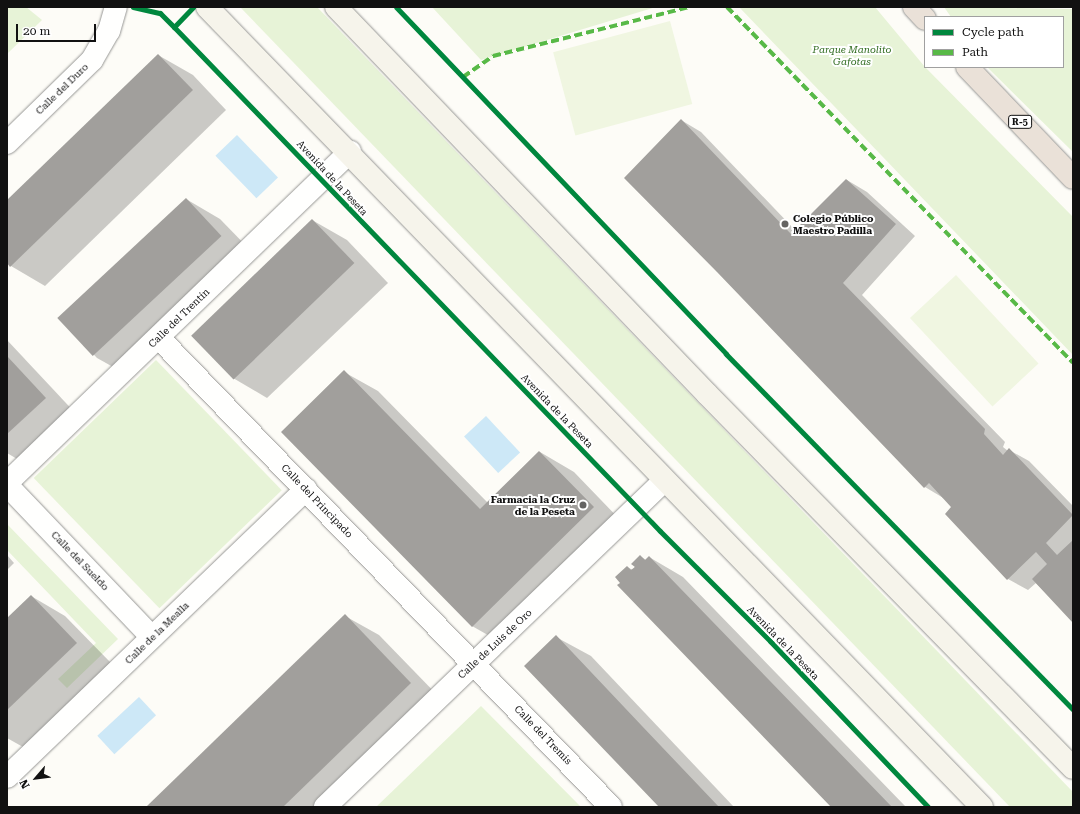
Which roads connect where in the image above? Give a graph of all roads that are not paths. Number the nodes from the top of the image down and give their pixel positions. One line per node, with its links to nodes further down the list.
1 (116, 7): 7 (street, Calle del Duro)
2 (207, 7): 8 (street)
3 (336, 7): 16 (street)
4 (914, 7): 5 (highway)
5 (924, 19)
6 (968, 68): 9 (highway, R-5)
7 (7, 143)
8 (350, 152): 10 (street, Calle del Trentín); 11 (street)
9 (1073, 178)
10 (159, 338): 12 (street, Calle del Trentín); 13 (street, Calle del Principado)
11 (664, 480): 15 (street, Calle de Luis de Oro); 18 (street)
12 (7, 484): 14 (street, Calle del Sueldo)
13 (306, 489): 14 (street, Calle de la Mealla); 15 (street, Calle del Principado)
14 (152, 637): 17 (street, Calle de la Mealla)
15 (475, 663): 19 (street, Calle de Luis de Oro); 20 (street, Calle del Tremis)
16 (1073, 768)
17 (7, 777)
18 (978, 805)
19 (325, 807)
20 (611, 807)

